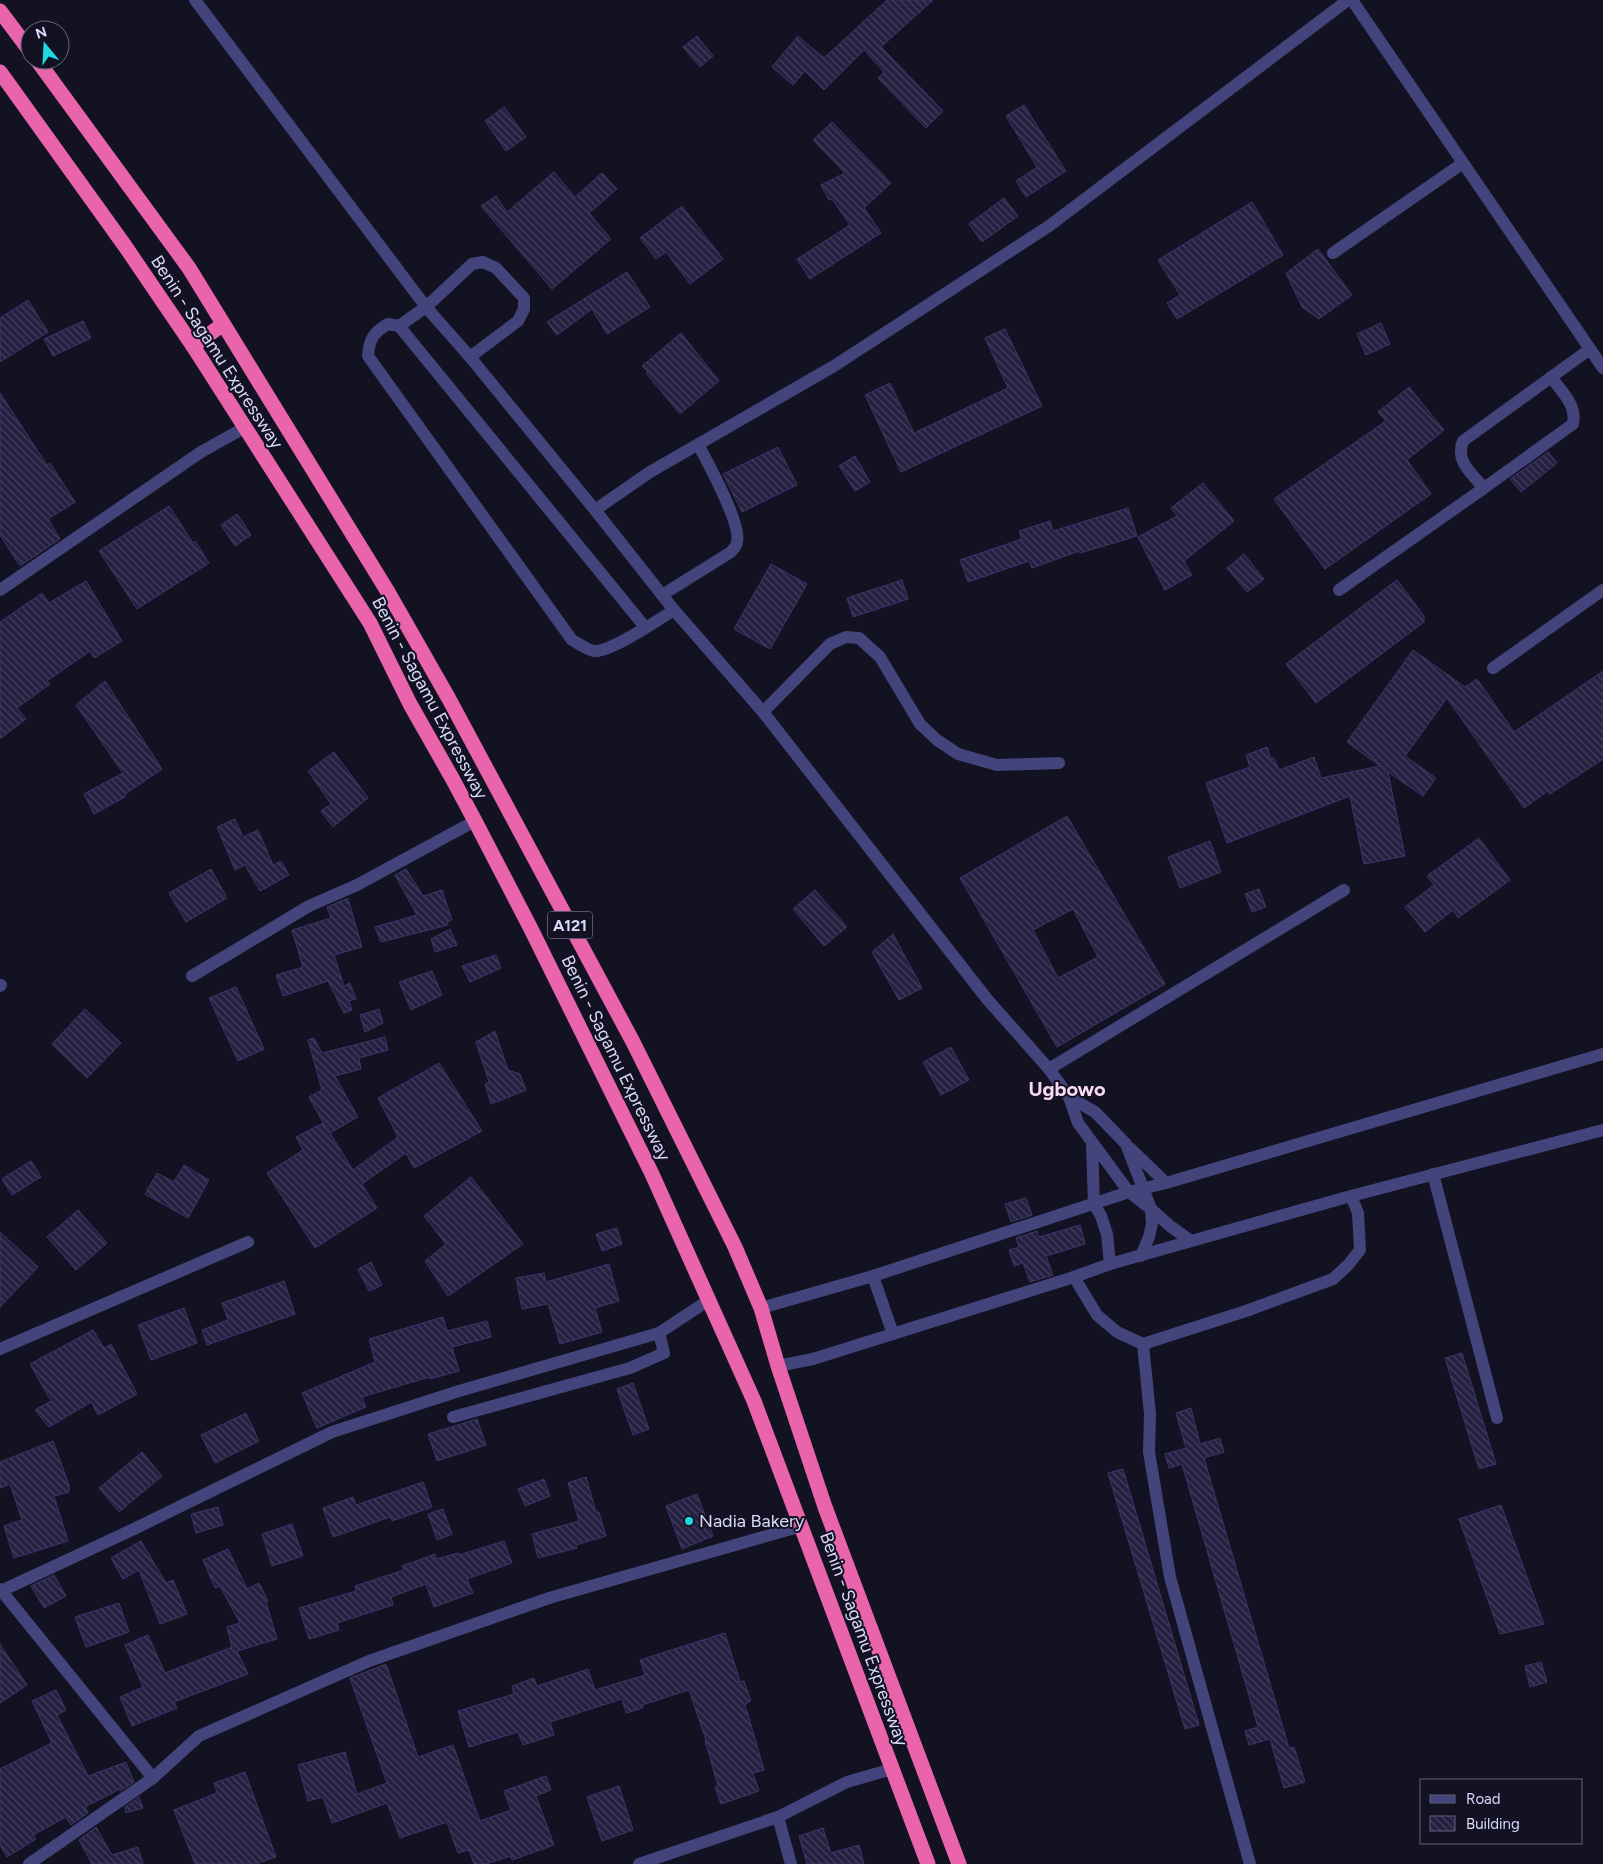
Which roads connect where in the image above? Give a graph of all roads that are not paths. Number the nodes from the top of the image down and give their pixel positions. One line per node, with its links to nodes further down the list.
1 (195, 0): 10 (street)
2 (1348, 0): 19 (street)
3 (1352, 0): 8 (street)
4 (0, 11): 5 (highway)
5 (20, 38)
6 (43, 70): 11 (highway, A121)
7 (0, 72): 13 (highway, Benin - Sagamu Expressway / A121)
8 (1464, 163): 9 (street); 14 (street)
9 (1333, 253)
10 (426, 307): 12 (street); 15 (street); 15 (street)
11 (222, 325): 13 (highway); 54 (highway, A121)
12 (399, 326): 27 (street); 27 (street)
13 (193, 346): 18 (highway, Benin - Sagamu Expressway / A121)
14 (1590, 349): 16 (street); 17 (street)
15 (470, 357): 21 (street)
16 (1603, 368)
17 (1550, 377): 20 (street); 20 (street)
18 (244, 428): 22 (street); 31 (highway, Benin - Sagamu Expressway / A121)
19 (698, 444): 21 (street); 25 (street)
20 (1484, 488): 23 (street)
21 (595, 510): 25 (street)
22 (0, 590)
23 (1338, 590)
24 (1603, 590): 28 (street)
25 (662, 594): 26 (street)
26 (674, 610): 27 (street); 29 (street)
27 (645, 627)
28 (1493, 668)
29 (763, 712): 30 (street); 35 (street)
30 (1059, 764)
31 (475, 821): 33 (street); 53 (highway, Benin - Sagamu Expressway / A121)
32 (1344, 890): 35 (street)
33 (192, 976)
34 (1603, 1054): 41 (street)
35 (1049, 1069): 36 (street)
36 (1069, 1097): 38 (street); 39 (street)
37 (1603, 1130): 40 (street)
38 (1092, 1143): 43 (street); 45 (street)
39 (1126, 1144): 41 (street); 42 (street)
40 (1433, 1174): 44 (street); 61 (street)
41 (1166, 1183): 42 (street)
42 (1144, 1188): 43 (street); 46 (street)
43 (1129, 1192): 45 (street); 46 (street)
44 (1351, 1196): 47 (street); 57 (street)
45 (1094, 1204): 50 (street); 51 (street)
46 (1151, 1209): 47 (street); 49 (street)
47 (1191, 1241): 49 (street)
48 (248, 1242): 58 (street)
49 (1140, 1256): 50 (street)
50 (1110, 1264): 52 (street)
51 (873, 1276): 54 (street); 56 (street)
52 (1074, 1277): 56 (street); 57 (street)
53 (709, 1300): 55 (street); 62 (highway, Benin - Sagamu Expressway / A121)
54 (761, 1308): 59 (highway, A121)
55 (659, 1333): 60 (street); 63 (street)
56 (893, 1334): 59 (street)
57 (1143, 1344): 72 (street)
58 (0, 1349)
59 (778, 1366): 71 (highway, A121)
60 (453, 1418)
61 (1497, 1418)
62 (802, 1526): 64 (highway, Benin - Sagamu Expressway / A121); 65 (street)
63 (1, 1590): 65 (street)
64 (892, 1769): 66 (street); 70 (highway, Benin - Sagamu Expressway / A121)
65 (153, 1778): 67 (street)
66 (778, 1817): 68 (street); 69 (street)
67 (29, 1864)
68 (639, 1864)
69 (791, 1864)
70 (928, 1864)
71 (959, 1864)
72 (1250, 1864)

